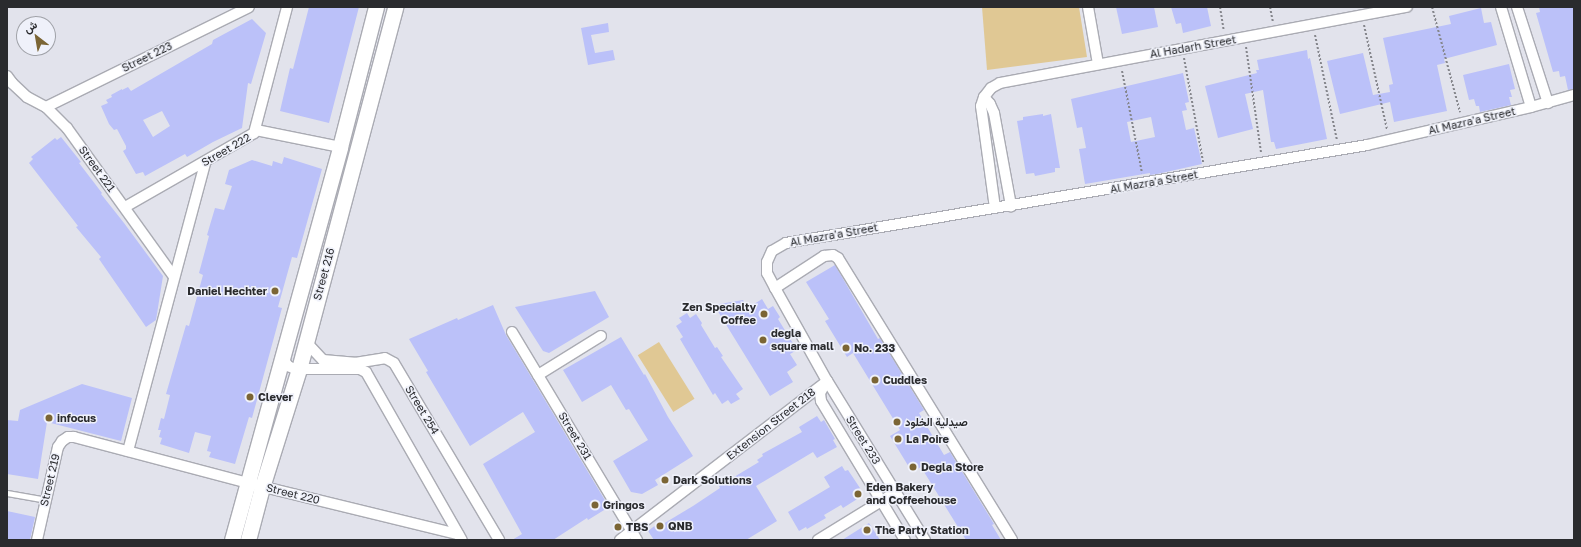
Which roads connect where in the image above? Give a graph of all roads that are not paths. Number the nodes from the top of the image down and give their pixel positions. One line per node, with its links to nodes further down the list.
1 (248, 7): 14 (street, Street 223)
2 (287, 7): 16 (street, Street 222)
3 (376, 7): 17 (main road, Street 216)
4 (394, 7): 26 (main road, Street 216)
5 (1088, 7): 9 (street)
6 (1407, 7): 9 (street, Al Hadarh Street)
7 (1501, 7): 15 (street)
8 (1517, 7): 13 (street)
9 (1098, 64): 12 (street, Al Hadarh Street)
10 (7, 76): 14 (street, Street 221)
11 (1574, 95): 13 (street, Al Mazra'a Street)
12 (984, 97): 19 (street); 21 (street)
13 (1548, 103): 15 (street, Al Mazra'a Street)
14 (46, 107): 20 (street, Street 221)
15 (1531, 107): 19 (street, Al Mazra'a Street)
16 (256, 130): 17 (street); 18 (street, Street 222)
17 (340, 147): 27 (main road, Street 216)
18 (205, 163): 20 (street, Street 222); 22 (street)
19 (1011, 206): 21 (street, Al Mazra'a Street)
20 (125, 207): 22 (street, Street 221)
21 (996, 208): 23 (street, Al Mazra'a Street)
22 (174, 277): 31 (street)
23 (775, 288): 30 (street, Street 233); 47 (street)
24 (512, 332): 29 (street, Street 231)
25 (601, 336): 29 (street)
26 (306, 342): 28 (main road, Street 216); 42 (street, Street 254)
27 (283, 359): 28 (street); 32 (main road, Street 216)
28 (299, 369): 32 (main road, Street 216); 38 (street)
29 (538, 375): 37 (street, Street 231)
30 (827, 381): 33 (street, Street 233); 36 (street, Street 233); 37 (street, Extension Street 218)
31 (128, 451): 32 (street, Street 220); 35 (street, Street 219)
32 (255, 485): 38 (street, Street 220); 40 (main road, Street 216); 41 (main road, Street 216)
33 (896, 492): 36 (street); 46 (street, Street 233)
34 (7, 493): 35 (lane)
35 (45, 500): 39 (street, Street 219)
36 (881, 501): 44 (street); 45 (street, Street 233)
37 (635, 536): 43 (street, Extension Street 218)
38 (460, 537)
39 (37, 540)
40 (232, 540)
41 (248, 540)
42 (499, 540)
43 (620, 540)
44 (818, 540)
45 (905, 540)
46 (925, 540)
47 (1012, 540)

